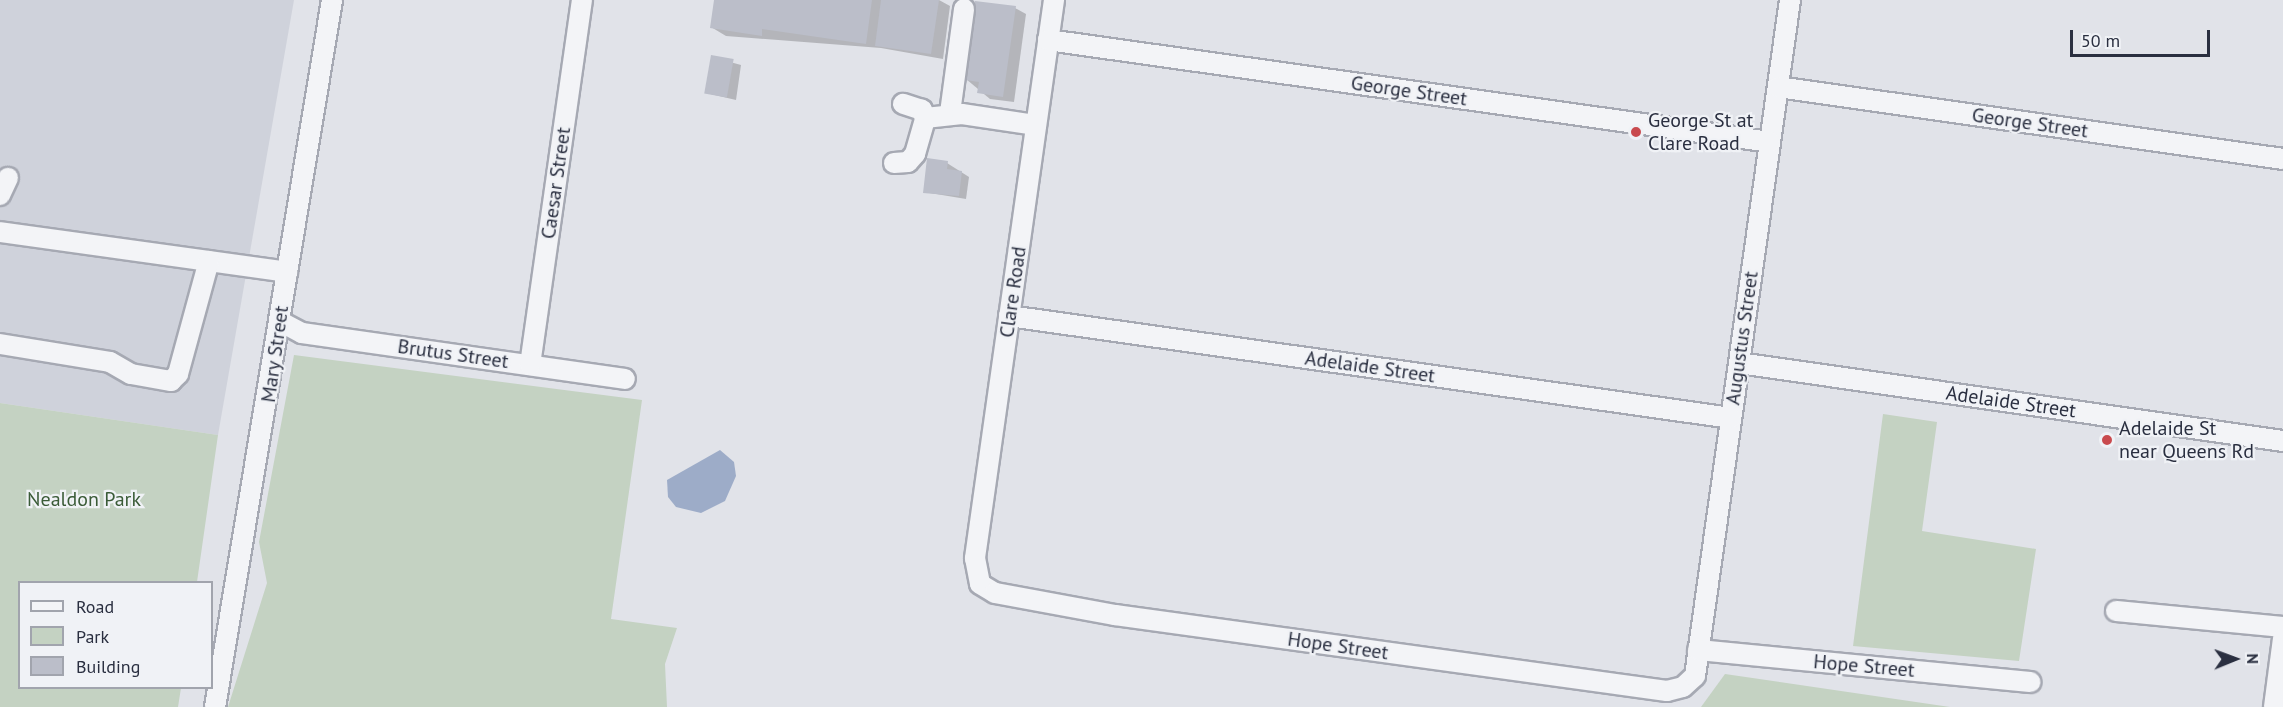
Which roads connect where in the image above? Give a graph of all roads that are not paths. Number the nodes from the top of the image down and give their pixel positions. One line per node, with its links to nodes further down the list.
1 (332, 0): 17 (street, Mary Street)
2 (582, 0): 22 (street, Caesar Street)
3 (1054, 0): 6 (street, Clare Road)
4 (1790, 0): 7 (street, Augustus Street)
5 (964, 9): 9 (street)
6 (1048, 40): 11 (street, Clare Road); 12 (street, George Street)
7 (1778, 87): 12 (street, Augustus Street); 13 (street, George Street)
8 (903, 104): 10 (street)
9 (950, 113): 10 (street); 11 (street)
10 (925, 118): 14 (street)
11 (1036, 125): 18 (street, Clare Road)
12 (1770, 142): 21 (street, Augustus Street)
13 (2283, 159)
14 (894, 163)
15 (0, 232): 16 (street)
16 (210, 261): 17 (street); 20 (street)
17 (287, 272): 19 (street, Mary Street)
18 (1009, 316): 24 (street, Adelaide Street); 26 (street, Clare Road)
19 (282, 322): 22 (street, Brutus Street); 33 (street, Mary Street)
20 (0, 344)
21 (1739, 363): 24 (street, Augustus Street); 25 (street, Adelaide Street)
22 (530, 365): 23 (street, Brutus Street)
23 (625, 379)
24 (1731, 418): 30 (street, Augustus Street)
25 (2283, 441)
26 (980, 584): 31 (street, Hope Street)
27 (2116, 611): 28 (street)
28 (2283, 627)
29 (2283, 639): 34 (street)
30 (1698, 650): 31 (street, Augustus Street); 32 (street, Hope Street)
31 (1695, 676)
32 (2030, 681)
33 (215, 707)
34 (2274, 707)

